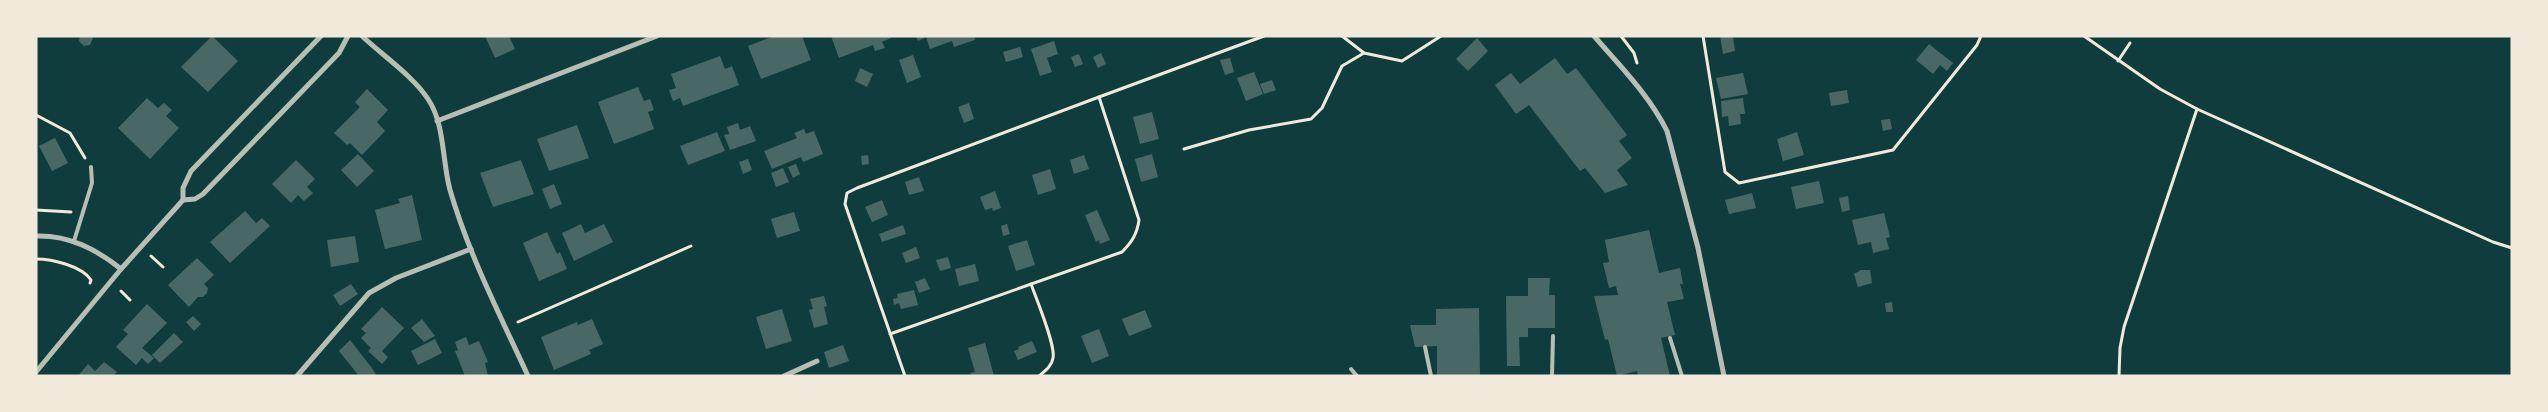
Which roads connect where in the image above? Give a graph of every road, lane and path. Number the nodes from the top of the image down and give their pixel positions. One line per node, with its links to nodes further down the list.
1 (320, 36): 21 (street)
2 (348, 36): 21 (street)
3 (362, 36): 18 (street)
4 (657, 36): 18 (street)
5 (1264, 36): 15 (path)
6 (1342, 36): 13 (path)
7 (1441, 36): 13 (path)
8 (1594, 36): 52 (street)
9 (1703, 36): 10 (path)
10 (1981, 36)
11 (2087, 37): 14 (path)
12 (2130, 43): 14 (path)
13 (1364, 53): 19 (path)
14 (2118, 61): 16 (path)
15 (1099, 97): 32 (path); 36 (path)
16 (2197, 109): 25 (path); 53 (path)
17 (36, 115): 20 (path)
18 (438, 121): 26 (street)
19 (1184, 149)
20 (91, 167): 23 (lane)
21 (183, 200): 30 (street)
22 (36, 236): 23 (street)
23 (74, 241): 30 (street)
24 (691, 246): 35 (path)
25 (2512, 248)
26 (470, 249): 35 (street); 43 (street)
27 (151, 256): 29 (path)
28 (36, 259): 31 (path)
29 (163, 267)
30 (121, 269): 42 (street)
31 (87, 274)
32 (1032, 284): 36 (path); 47 (path)
33 (121, 291): 34 (path)
34 (130, 300)
35 (506, 327): 44 (street)
36 (890, 334): 46 (path)
37 (1553, 336): 50 (lane)
38 (1670, 338): 51 (lane)
39 (1425, 347): 49 (lane)
40 (817, 361): 45 (street)
41 (1351, 368): 48 (lane)
42 (36, 372)
43 (297, 376)
44 (528, 376)
45 (784, 376)
46 (905, 376)
47 (1039, 376)
48 (1357, 376)
49 (1431, 376)
50 (1552, 376)
51 (1682, 376)
52 (1724, 376)
53 (2119, 376)

